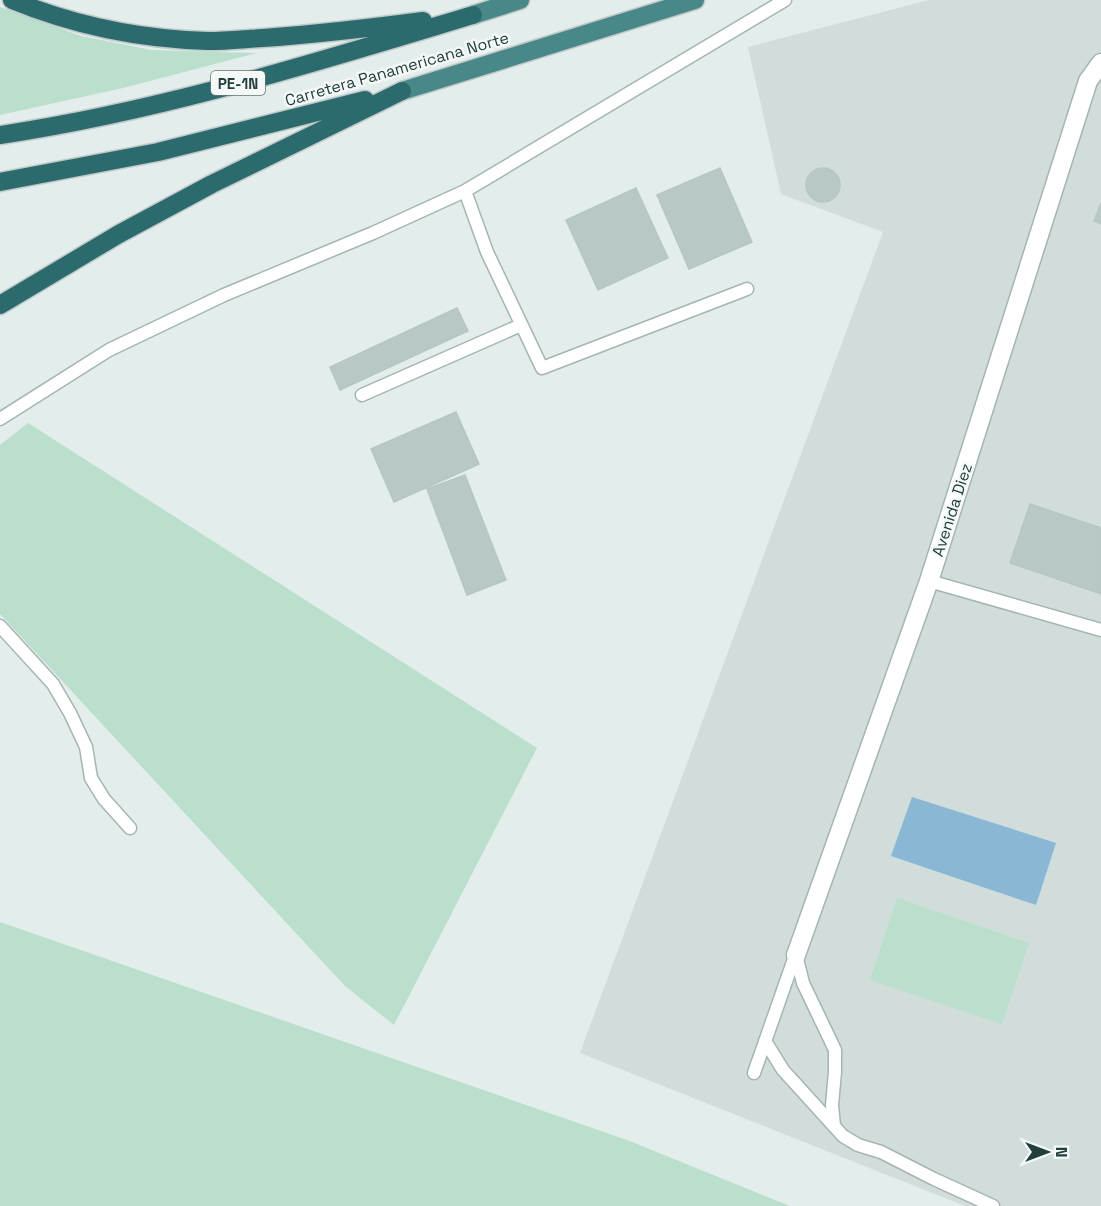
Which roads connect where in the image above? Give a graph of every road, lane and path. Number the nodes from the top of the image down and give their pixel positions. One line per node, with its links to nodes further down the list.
1 (12, 0): 5 (highway)
2 (520, 0): 5 (highway, Carretera Panamericana Norte / PE-1N)
3 (695, 0): 7 (highway, Carretera Panamericana Norte)
4 (785, 0): 10 (lane)
5 (473, 15): 8 (highway, Carretera Panamericana Norte / PE-1N)
6 (1101, 63): 16 (street, Avenida Diez)
7 (402, 91): 9 (highway, Carretera Panamericana Norte); 12 (highway)
8 (0, 135)
9 (0, 182)
10 (465, 192): 13 (lane); 15 (lane)
11 (747, 289): 13 (lane)
12 (0, 305)
13 (521, 325): 14 (lane)
14 (362, 395)
15 (0, 419)
16 (930, 581): 18 (lane); 20 (street, Avenida Diez)
17 (0, 626): 19 (lane)
18 (1101, 630)
19 (130, 828)
20 (796, 955): 21 (lane); 23 (lane)
21 (765, 1041): 22 (lane); 23 (lane)
22 (753, 1073)
23 (834, 1126): 24 (lane)
24 (993, 1206)

